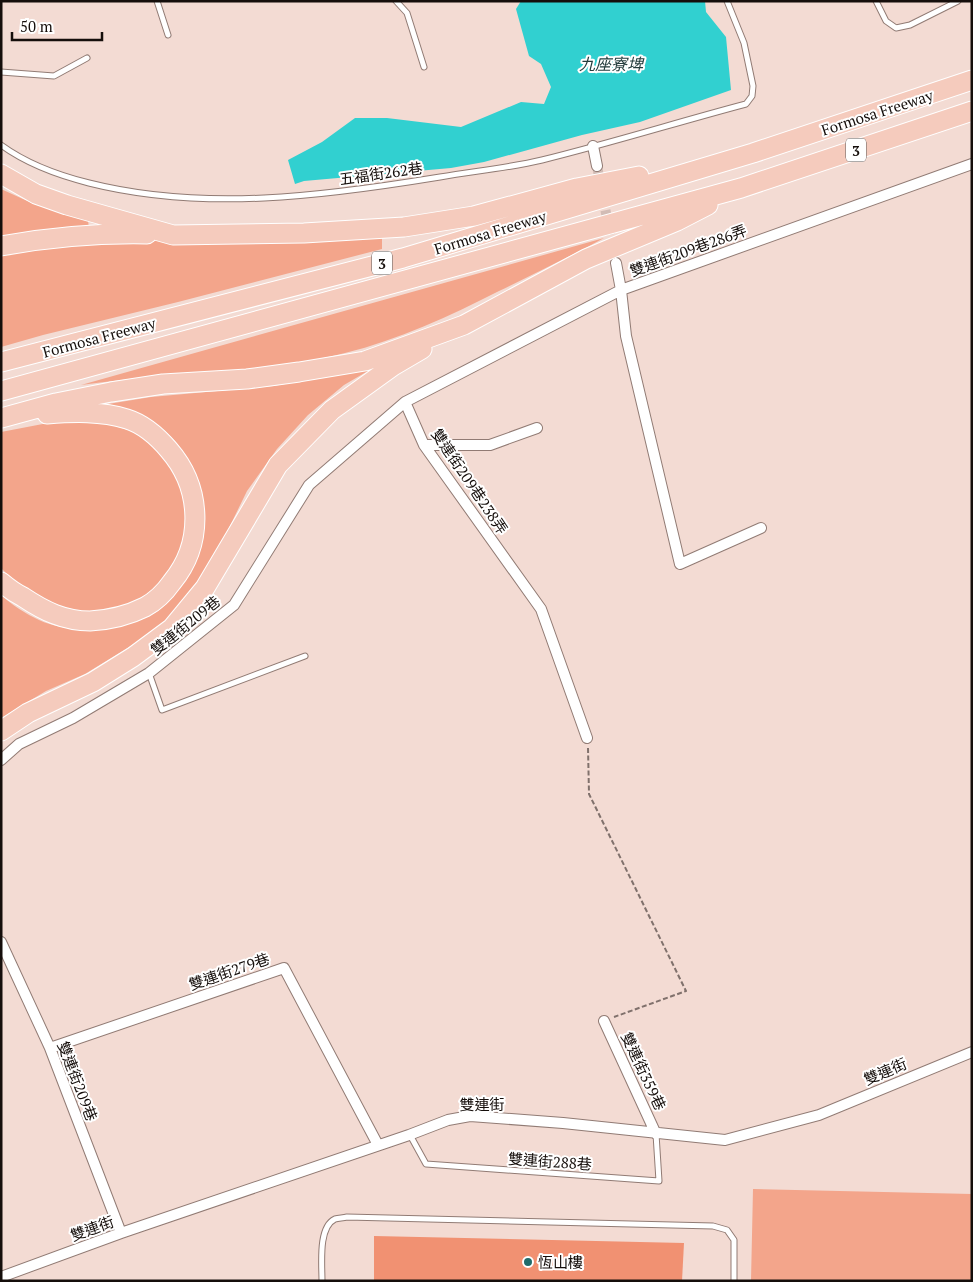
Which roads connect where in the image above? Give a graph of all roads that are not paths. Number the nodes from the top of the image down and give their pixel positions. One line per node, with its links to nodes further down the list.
1 (157, 1): 6 (lane)
2 (396, 1): 8 (lane)
3 (727, 1): 13 (lane, 五福街262巷)
4 (876, 1): 5 (lane)
5 (958, 1)
6 (168, 35)
7 (87, 58): 9 (lane)
8 (424, 67)
9 (1, 72)
10 (972, 80): 14 (highway, Formosa Freeway / 3)
11 (972, 111): 18 (highway, Formosa Freeway / 3)
12 (1, 145): 13 (lane, 五福街262巷)
13 (593, 146): 16 (street)
14 (753, 153): 19 (highway); 24 (highway, Formosa Freeway / 3)
15 (972, 164): 22 (street, 雙連街209巷286弄)
16 (597, 166)
17 (1, 174): 19 (highway)
18 (741, 188): 23 (highway); 25 (highway, Formosa Freeway / 3)
19 (173, 235): 20 (highway)
20 (1, 246)
21 (616, 263): 22 (street)
22 (621, 290): 26 (street); 30 (street, 雙連街209巷286弄)
23 (464, 325): 27 (highway); 34 (highway)
24 (4, 362)
25 (6, 390)
26 (406, 402): 29 (street, 雙連街209巷238弄); 33 (street, 雙連街209巷)
27 (9, 417): 31 (highway)
28 (538, 428): 29 (street)
29 (424, 445): 35 (street, 雙連街209巷238弄)
30 (761, 528)
31 (1, 582)
32 (305, 656): 33 (lane)
33 (149, 673): 36 (street, 雙連街209巷)
34 (1, 731)
35 (587, 738)
36 (1, 760)
37 (1, 942): 39 (street, 雙連街209巷)
38 (604, 1021): 41 (street, 雙連街359巷)
39 (50, 1048): 43 (street, 雙連街279巷); 44 (street, 雙連街209巷)
40 (972, 1052): 41 (street, 雙連街)
41 (656, 1134): 42 (street, 雙連街); 42 (lane, 雙連街288巷)
42 (409, 1135): 43 (street, 雙連街)
43 (378, 1145): 44 (street, 雙連街)
44 (121, 1233): 45 (street, 雙連街)
45 (1, 1277)
46 (322, 1281): 47 (lane)
47 (734, 1281)

